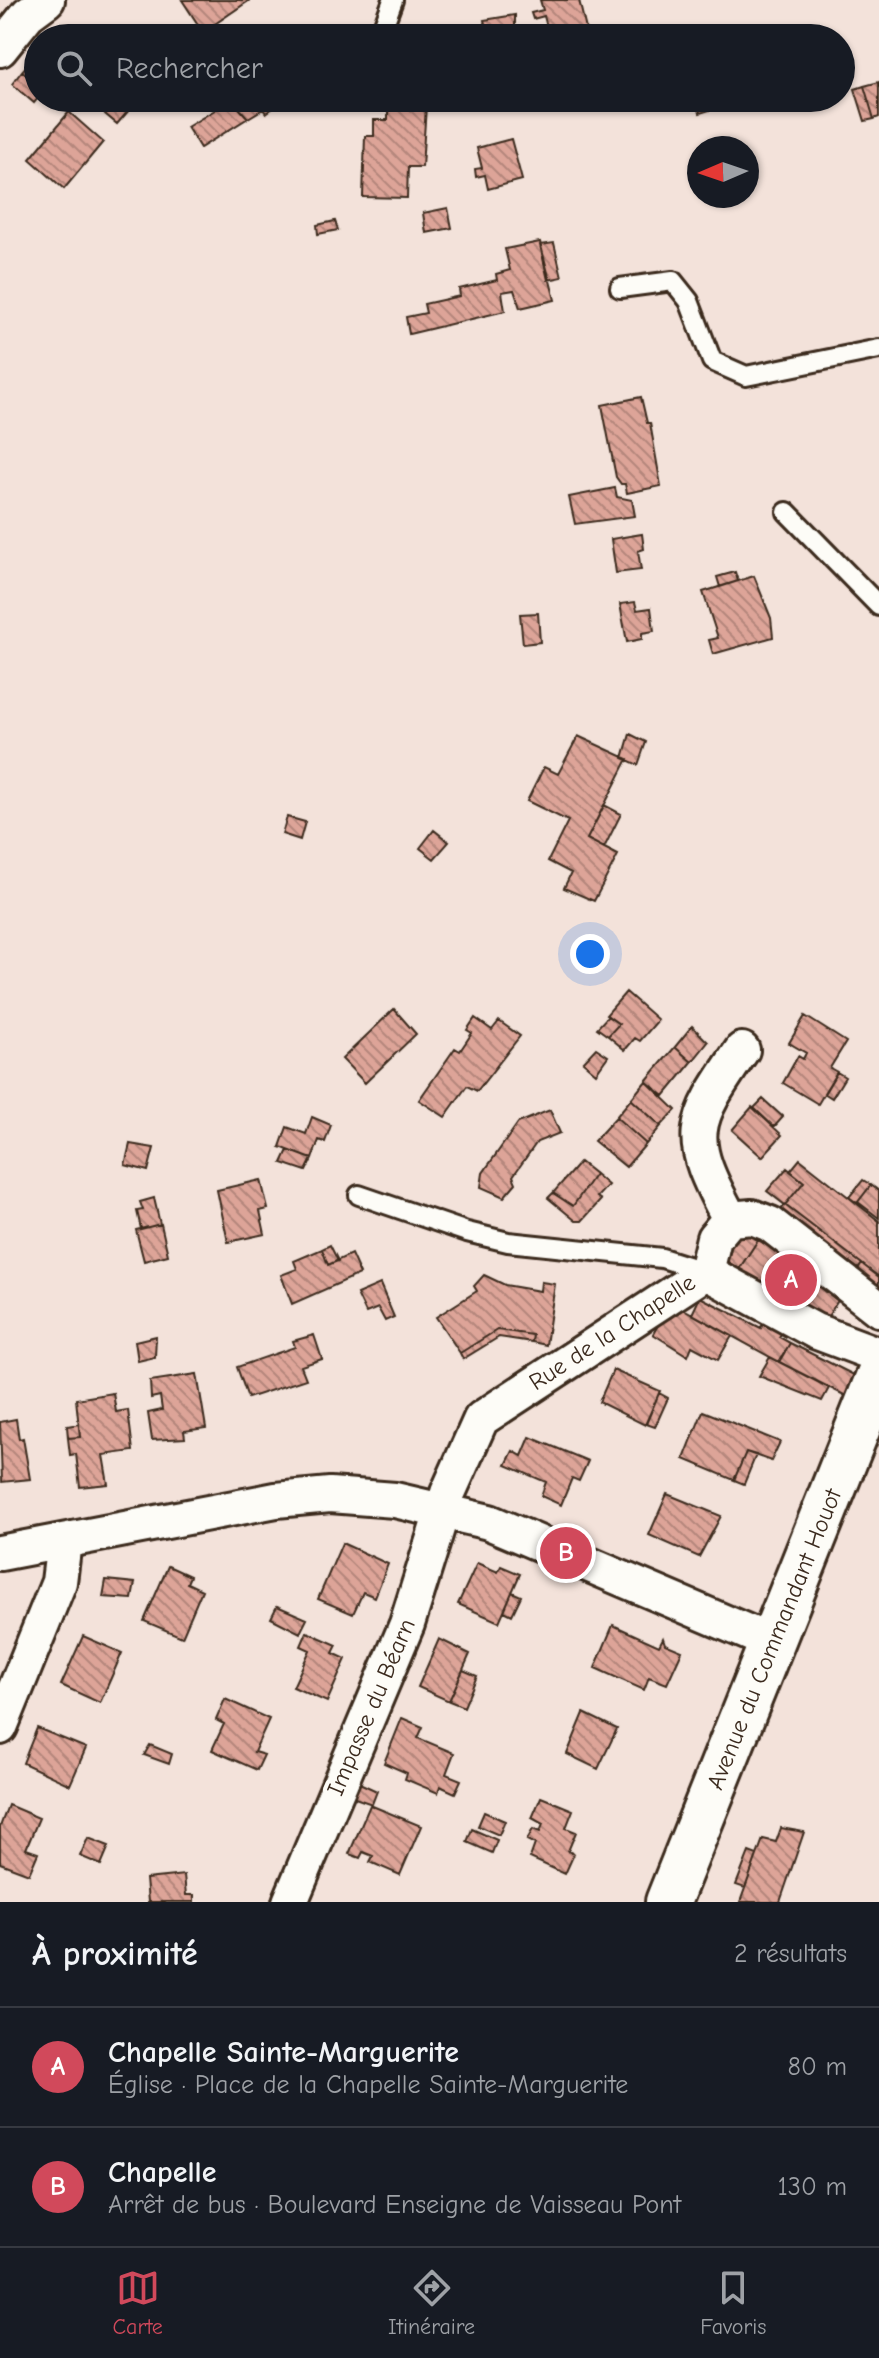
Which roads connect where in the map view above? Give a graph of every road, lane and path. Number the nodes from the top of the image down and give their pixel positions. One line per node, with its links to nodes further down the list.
1 (47, 0): 4 (street)
2 (393, 0): 3 (lane)
3 (384, 24)
4 (0, 49)
5 (620, 288): 6 (lane)
6 (879, 349)
7 (787, 512): 8 (lane)
8 (879, 606)
9 (742, 1050): 11 (street)
10 (359, 1195): 12 (lane)
11 (730, 1219): 12 (street); 13 (street)
12 (706, 1272): 14 (street, Rue de la Chapelle); 16 (street, Rue de la Chapelle)
13 (879, 1309)
14 (879, 1355)
15 (879, 1375): 19 (main road, Avenue du Commandant Houot)
16 (444, 1509): 17 (street); 19 (street); 21 (street, Impasse du Béarn)
17 (64, 1541): 18 (street); 20 (street)
18 (0, 1553)
19 (773, 1643): 22 (main road, Avenue du Commandant Houot)
20 (0, 1727)
21 (290, 1902)
22 (668, 1902)

